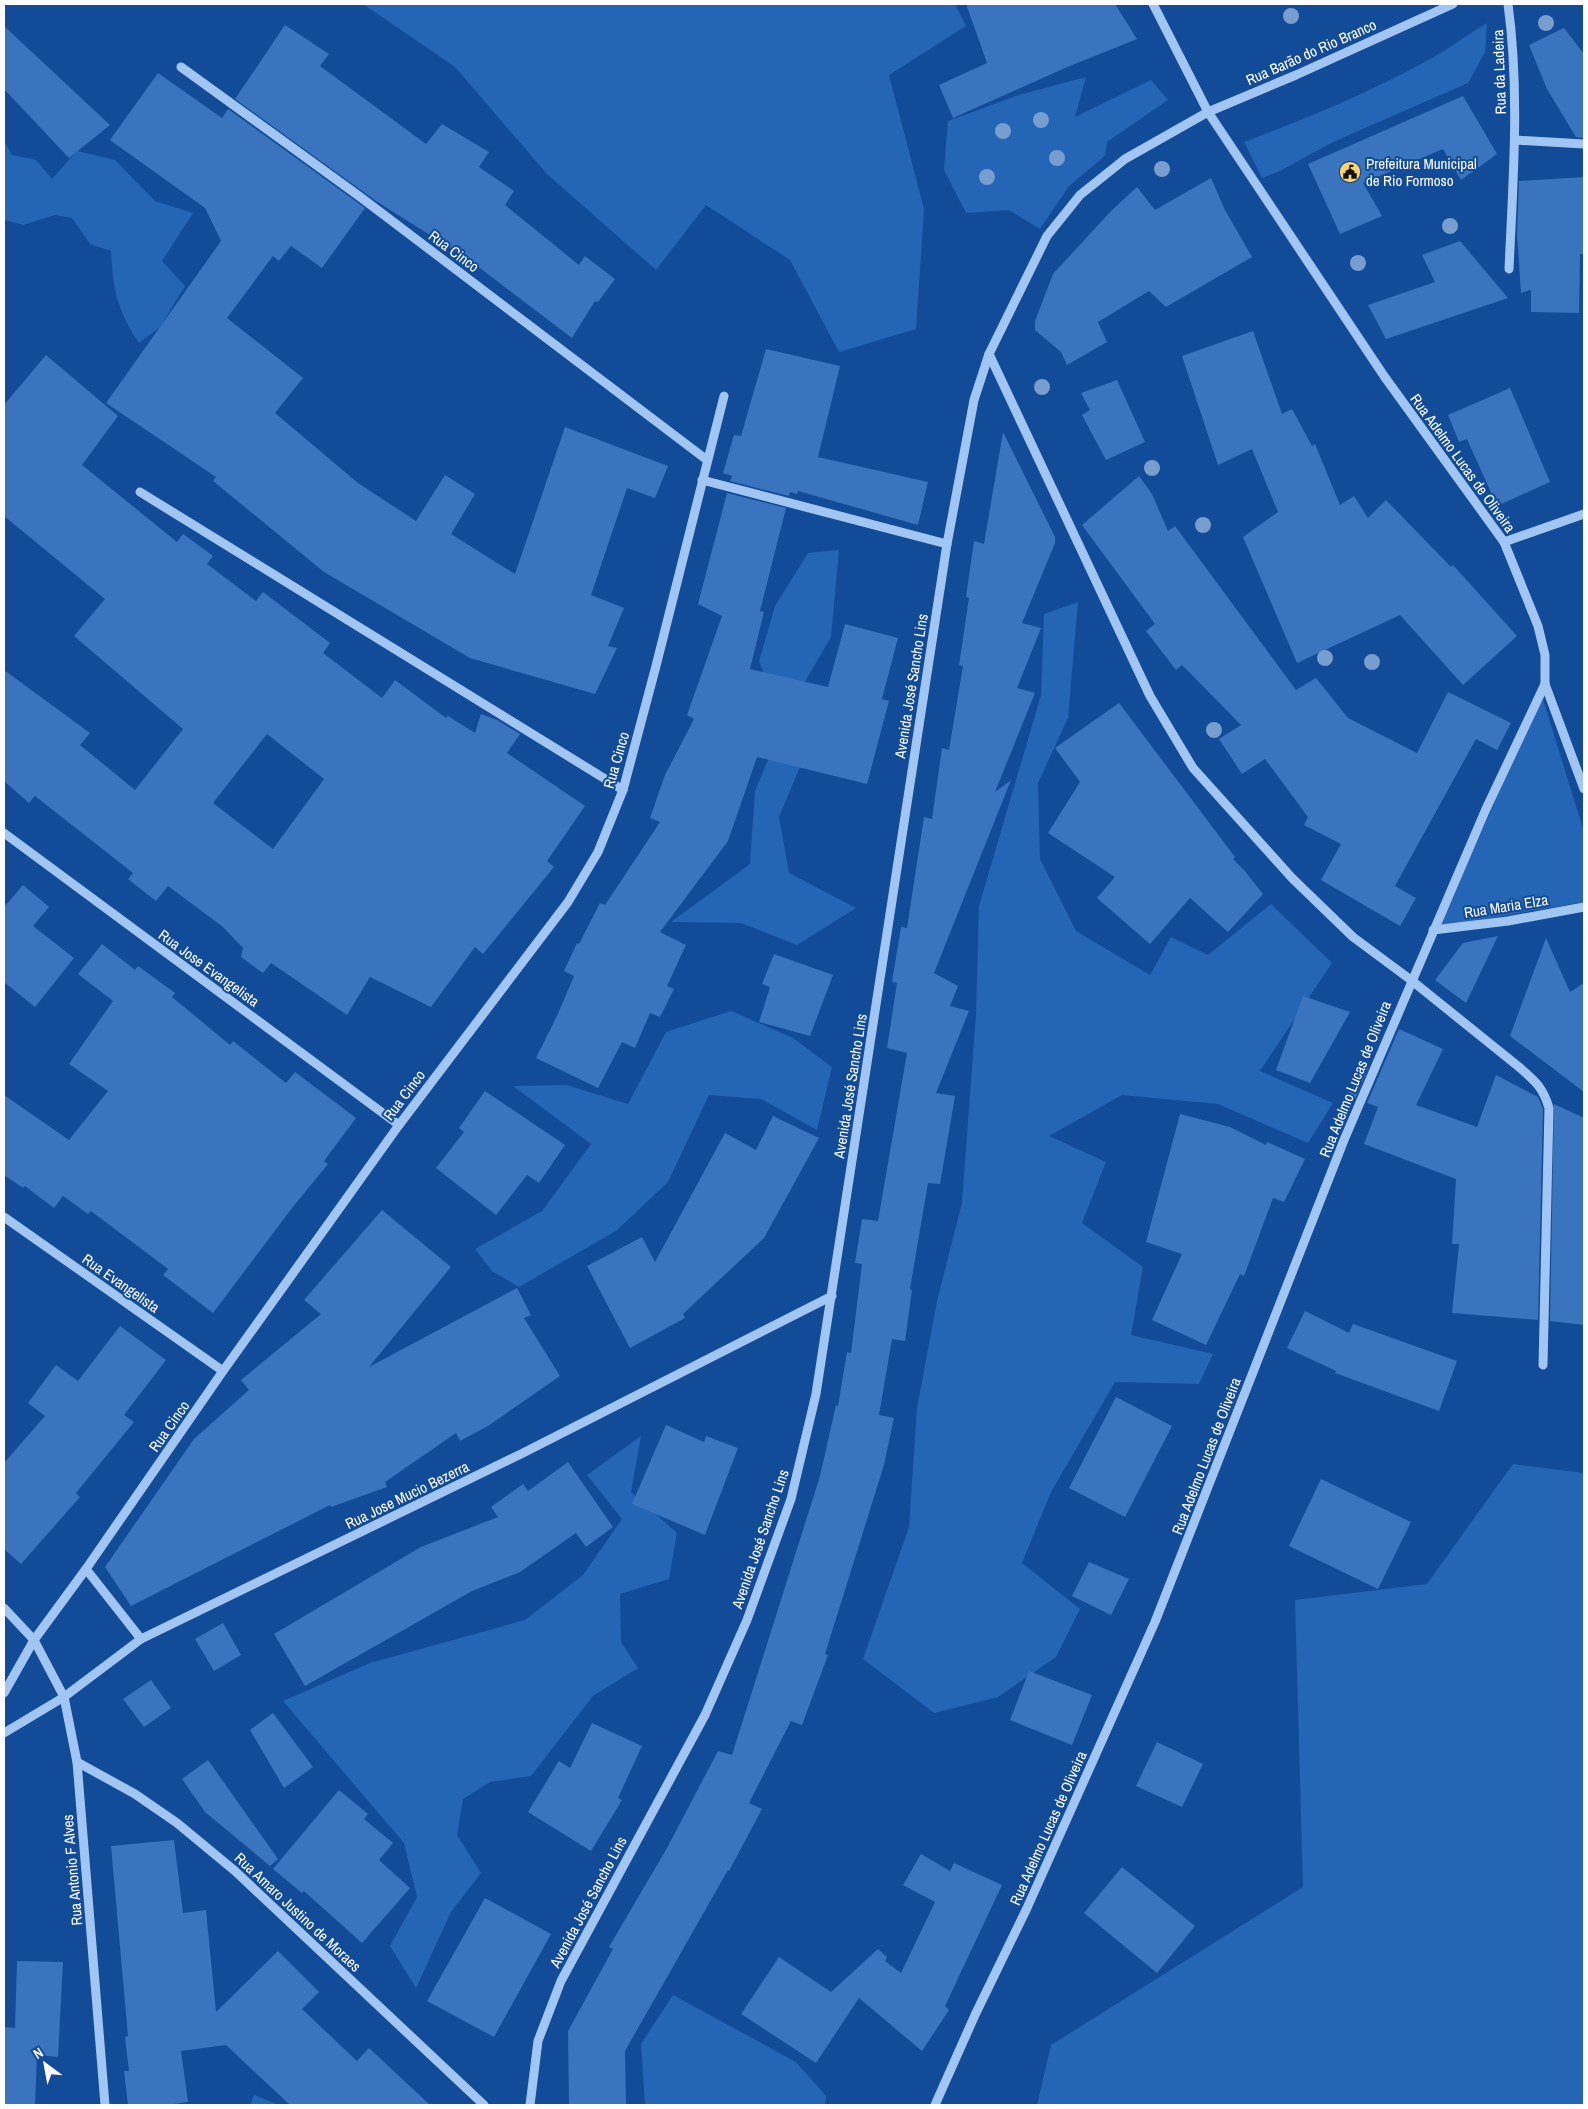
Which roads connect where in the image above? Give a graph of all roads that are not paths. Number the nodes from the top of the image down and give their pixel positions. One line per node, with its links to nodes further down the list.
1 (1152, 4): 5 (street, Rua Adelmo Lucas de Oliveira)
2 (1453, 4): 5 (street, Rua Barão do Rio Branco)
3 (1508, 4): 6 (street, Rua da Ladeira)
4 (181, 67): 11 (street, Rua Cinco)
5 (1208, 112): 9 (street, Avenida José Sancho Lins); 15 (street, Rua Adelmo Lucas de Oliveira)
6 (1515, 140): 7 (street); 8 (street, Rua da Ladeira)
7 (1584, 144)
8 (1509, 268)
9 (989, 354): 16 (street, Avenida José Sancho Lins); 23 (street)
10 (724, 396): 11 (street, Rua Cinco)
11 (707, 460): 12 (street, Rua Cinco)
12 (702, 480): 16 (street); 18 (street, Rua Cinco)
13 (140, 492): 18 (street)
14 (1584, 514): 15 (street)
15 (1504, 542): 17 (street, Rua Adelmo Lucas de Oliveira)
16 (947, 544): 26 (street, Avenida José Sancho Lins)
17 (1545, 684): 19 (street); 22 (street, Rua Adelmo Lucas de Oliveira)
18 (623, 790): 24 (street, Rua Cinco)
19 (1584, 790)
20 (4, 833): 24 (street, Rua Jose Evangelista)
21 (1584, 907): 22 (street, Rua Maria Elza)
22 (1432, 930): 23 (street, Rua Adelmo Lucas de Oliveira)
23 (1411, 980): 27 (street); 40 (street, Rua Adelmo Lucas de Oliveira)
24 (399, 1124): 28 (street, Rua Cinco)
25 (4, 1217): 28 (street, Rua Evangelista)
26 (832, 1296): 32 (street, Rua Jose Mucio Bezerra); 39 (street, Avenida José Sancho Lins)
27 (1543, 1365)
28 (223, 1371): 29 (street, Rua Cinco)
29 (86, 1569): 31 (street, Rua Cinco); 32 (street)
30 (4, 1608): 31 (street, Rua Antonio F Alves)
31 (34, 1640): 33 (street, Rua Cinco); 34 (street, Rua Antonio F Alves)
32 (142, 1640): 34 (street, Rua Jose Mucio Bezerra)
33 (4, 1693)
34 (64, 1697): 35 (street, Rua Jose Mucio Bezerra); 36 (street, Rua Antonio F Alves)
35 (4, 1733)
36 (77, 1762): 37 (street, Rua Antonio F Alves); 38 (street, Rua Amaro Justino de Moraes)
37 (105, 2105)
38 (484, 2105)
39 (530, 2105)
40 (936, 2105)

